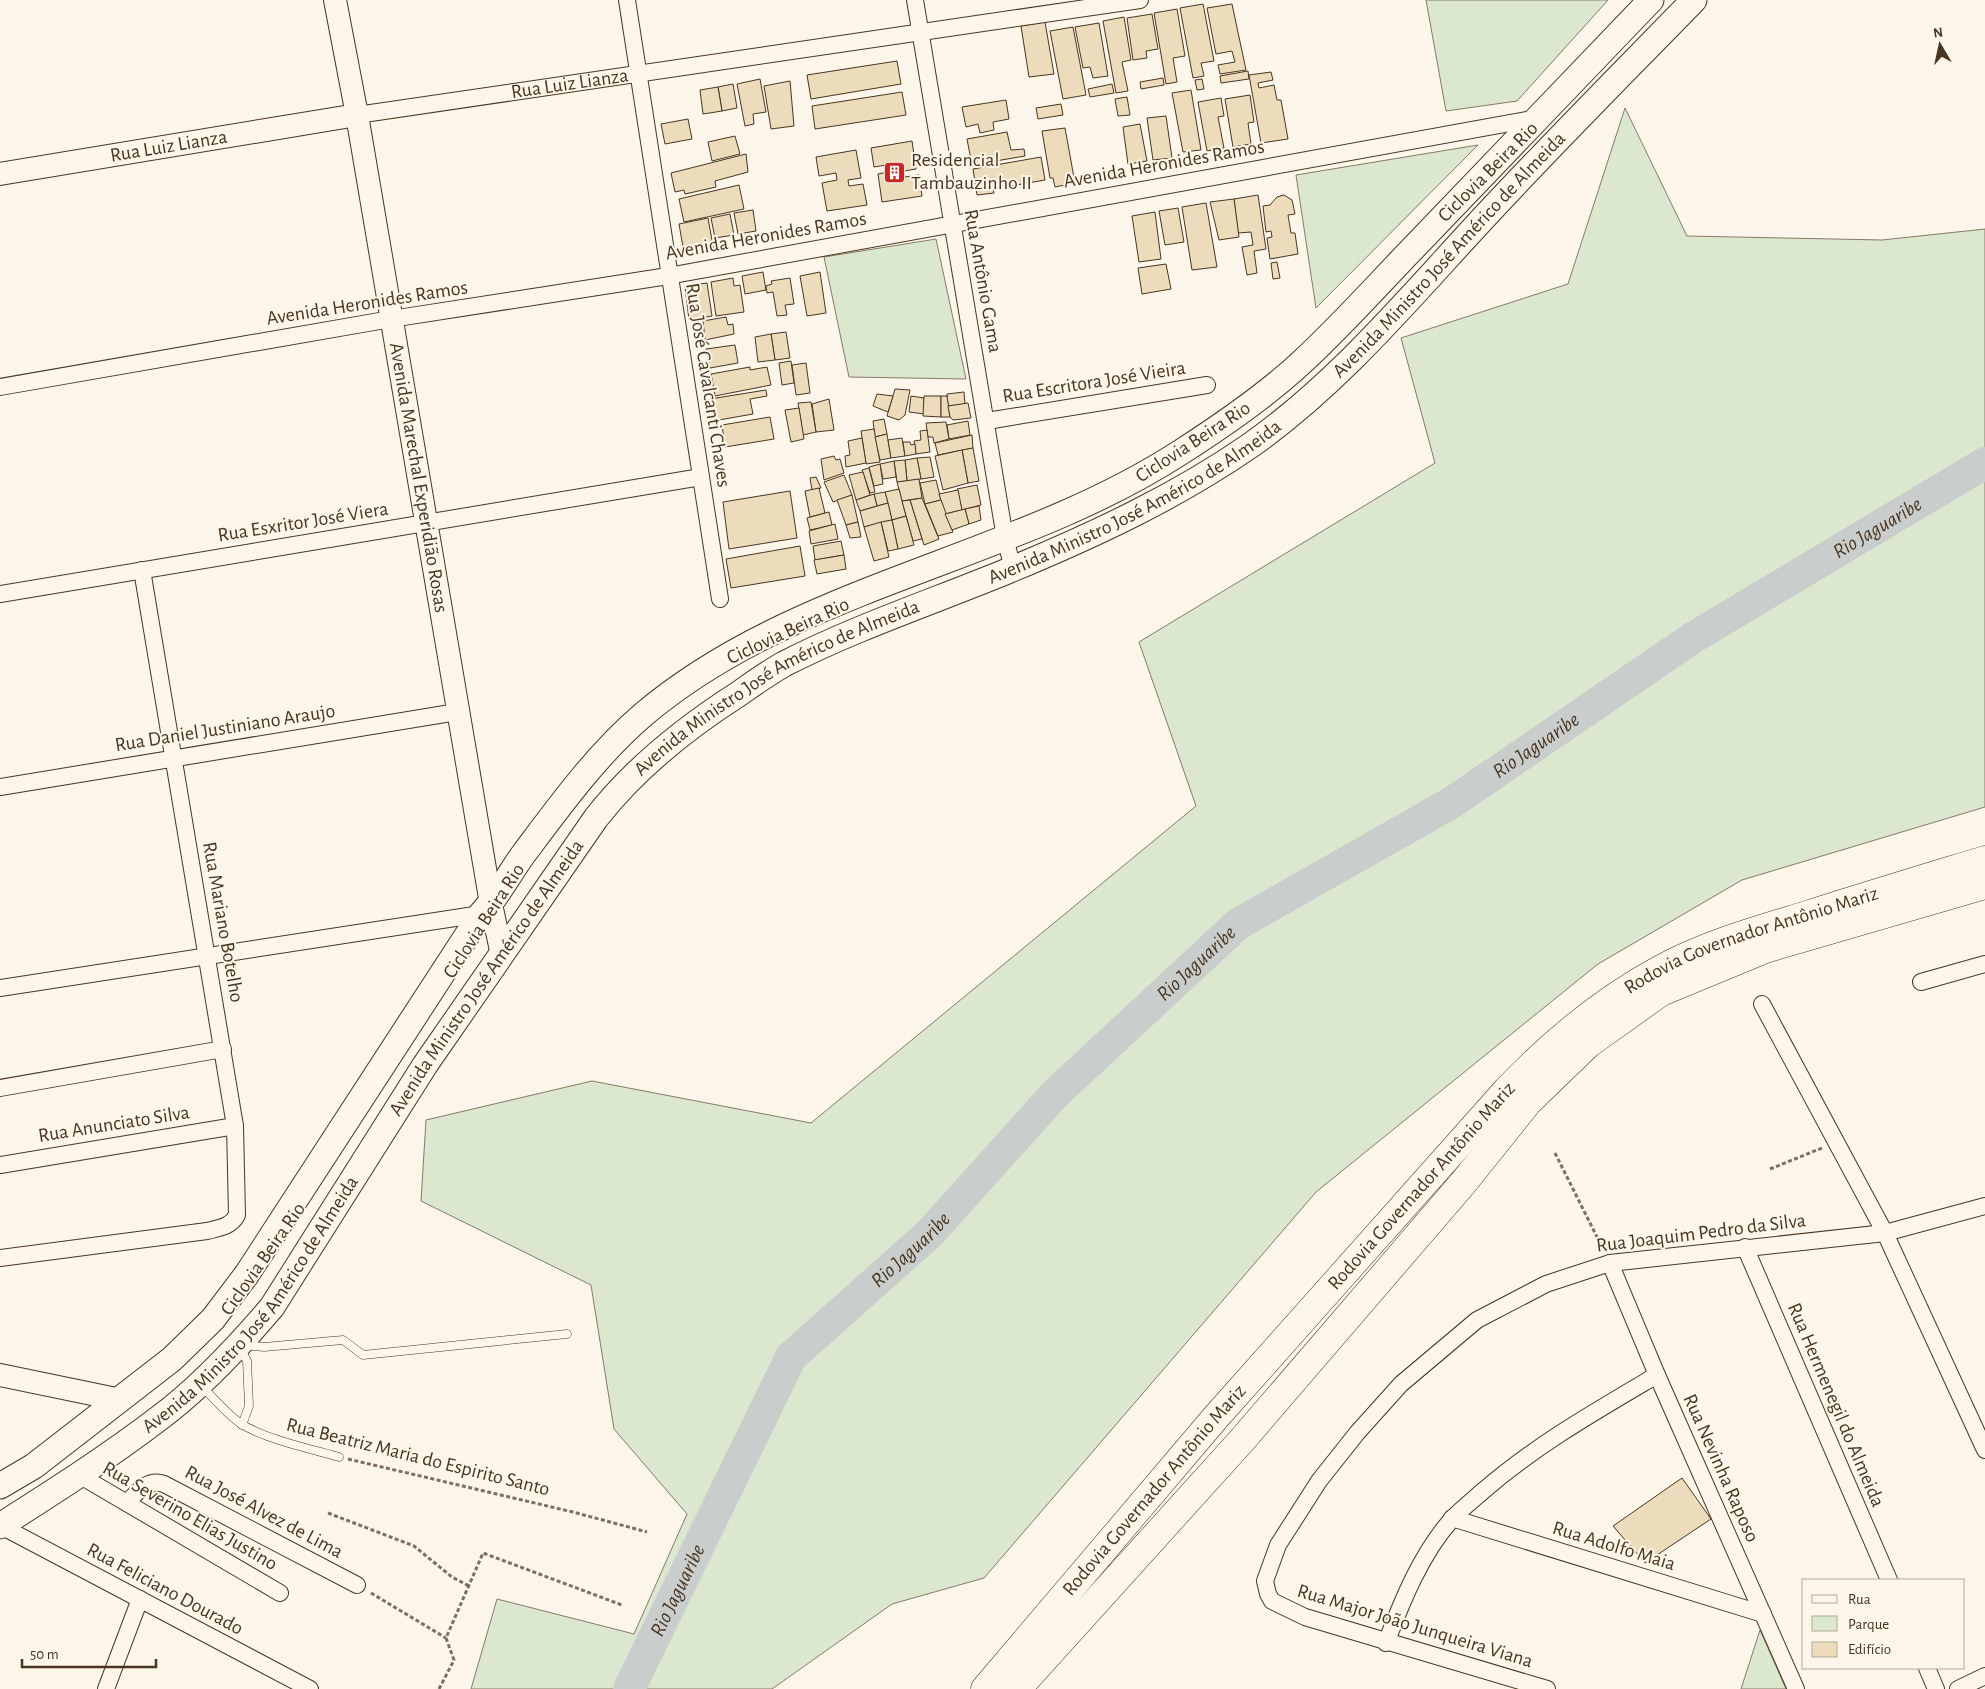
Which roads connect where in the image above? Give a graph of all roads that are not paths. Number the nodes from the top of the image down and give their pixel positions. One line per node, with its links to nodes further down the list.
1 (335, 0): 9 (main road, Avenida Marechal Experidião Rosas)
2 (627, 0): 8 (street, Rua José Cavalcanti Chaves)
3 (915, 0): 7 (street, Rua Antônio Gama)
4 (1140, 0): 7 (street, Rua Luiz Lianza)
5 (1651, 0): 10 (main road, Avenida Ministro José Américo de Almeida)
6 (1694, 0): 21 (main road, Avenida Ministro José Américo de Almeida)
7 (920, 32): 8 (street, Rua Luiz Lianza); 12 (street, Rua Antônio Gama)
8 (639, 74): 9 (street, Rua Luiz Lianza); 13 (street, Rua José Cavalcanti Chaves)
9 (357, 115): 11 (main road, Rua Luiz Lianza); 14 (main road, Avenida Marechal Experidião Rosas)
10 (1538, 118): 12 (street, Avenida Heronides Ramos); 20 (main road, Avenida Ministro José Américo de Almeida)
11 (0, 174)
12 (951, 224): 13 (street, Avenida Heronides Ramos); 17 (street, Rua Antônio Gama)
13 (668, 276): 14 (street, Avenida Heronides Ramos); 18 (street, Rua José Cavalcanti Chaves)
14 (391, 319): 16 (street, Avenida Heronides Ramos); 19 (main road, Avenida Marechal Experidião Rosas)
15 (1207, 386): 17 (street, Rua Escritora José Vieira)
16 (0, 387)
17 (986, 421): 20 (street, Rua Antônio Gama)
18 (701, 477): 19 (street, Rua Esxritor José Viera); 24 (street, Rua José Cavalcanti Chaves)
19 (426, 524): 22 (street, Rua Esxritor José Viera); 25 (main road, Avenida Marechal Experidião Rosas)
20 (1005, 538): 21 (street, Rua Antônio Gama); 28 (main road, Avenida Ministro José Américo de Almeida)
21 (1013, 569): 29 (main road, Avenida Ministro José Américo de Almeida)
22 (142, 570): 23 (street, Rua Esxritor José Viera); 26 (street, Rua Mariano Botelho)
23 (0, 594)
24 (720, 599)
25 (457, 712): 26 (street, Rua Daniel Justiniano Araujo); 32 (main road, Avenida Marechal Experidião Rosas)
26 (174, 757): 27 (street, Rua Daniel Justiniano Araujo); 34 (street, Rua Mariano Botelho)
27 (0, 787)
28 (562, 804): 29 (main road); 32 (main road, Avenida Ministro José Américo de Almeida)
29 (596, 818): 33 (main road, Avenida Ministro José Américo de Almeida)
30 (1985, 860): 71 (highway, Rodovia Governador Antônio Mariz)
31 (1985, 885): 74 (highway, Rodovia Governador Antônio Mariz)
32 (486, 909): 33 (main road, Avenida Marechal Experidião Rosas); 34 (street); 53 (main road, Avenida Ministro José Américo de Almeida)
33 (502, 955): 49 (main road, Avenida Ministro José Américo de Almeida)
34 (208, 956): 37 (street); 39 (street, Rua Mariano Botelho)
35 (1985, 964): 36 (street)
36 (1921, 982)
37 (0, 988)
38 (1762, 1004): 44 (street)
39 (223, 1049): 40 (street); 41 (street, Rua Mariano Botelho)
40 (0, 1088)
41 (236, 1126): 42 (street, Rua Anunciato Silva); 46 (street, Rua Mariano Botelho)
42 (0, 1165)
43 (1985, 1206): 44 (street, Rua Joaquim Pedro da Silva)
44 (1884, 1233): 45 (street, Rua Joaquim Pedro da Silva); 55 (street)
45 (1745, 1247): 47 (street, Rua Joaquim Pedro da Silva); 63 (street, Rua Hermenegil do Almeida)
46 (0, 1258)
47 (1610, 1263): 51 (street, Rua Nevinha Raposo); 62 (street, Rua Joaquim Pedro da Silva)
48 (566, 1334): 49 (lane)
49 (239, 1345): 52 (main road, Avenida Ministro José Américo de Almeida); 54 (lane)
50 (0, 1375): 53 (main road)
51 (1657, 1376): 60 (street); 67 (street, Rua Nevinha Raposo)
52 (199, 1383): 54 (lane, Rua Beatriz Maria do Espirito Santo); 57 (main road, Avenida Ministro José Américo de Almeida)
53 (121, 1400): 58 (main road, Avenida Ministro José Américo de Almeida)
54 (242, 1425): 56 (lane, Rua Beatriz Maria do Espirito Santo)
55 (1985, 1450)
56 (339, 1457)
57 (78, 1475): 59 (street, Rua Severino Elias Justino); 61 (main road, Avenida Ministro José Américo de Almeida)
58 (0, 1486)
59 (127, 1504): 64 (street, Rua José Alvez de Lima); 65 (street, Rua Severino Elias Justino)
60 (1452, 1518): 67 (street, Rua Adolfo Maia); 68 (street)
61 (0, 1526): 66 (street, Rua Feliciano Dourado)
62 (1278, 1545): 68 (street, Rua Major João Junqueira Viana)
63 (1889, 1579)
64 (357, 1585)
65 (280, 1594)
66 (140, 1599): 72 (street); 73 (street, Rua Feliciano Dourado)
67 (1763, 1614): 76 (street, Rua Nevinha Raposo)
68 (1386, 1643): 75 (street, Rua Major João Junqueira Viana)
69 (1927, 1669): 77 (street)
70 (1985, 1676): 78 (street)
71 (984, 1688)
72 (106, 1689)
73 (310, 1689)
74 (1017, 1689)
75 (1547, 1689)
76 (1796, 1689)
77 (1936, 1689)
78 (1958, 1689)

